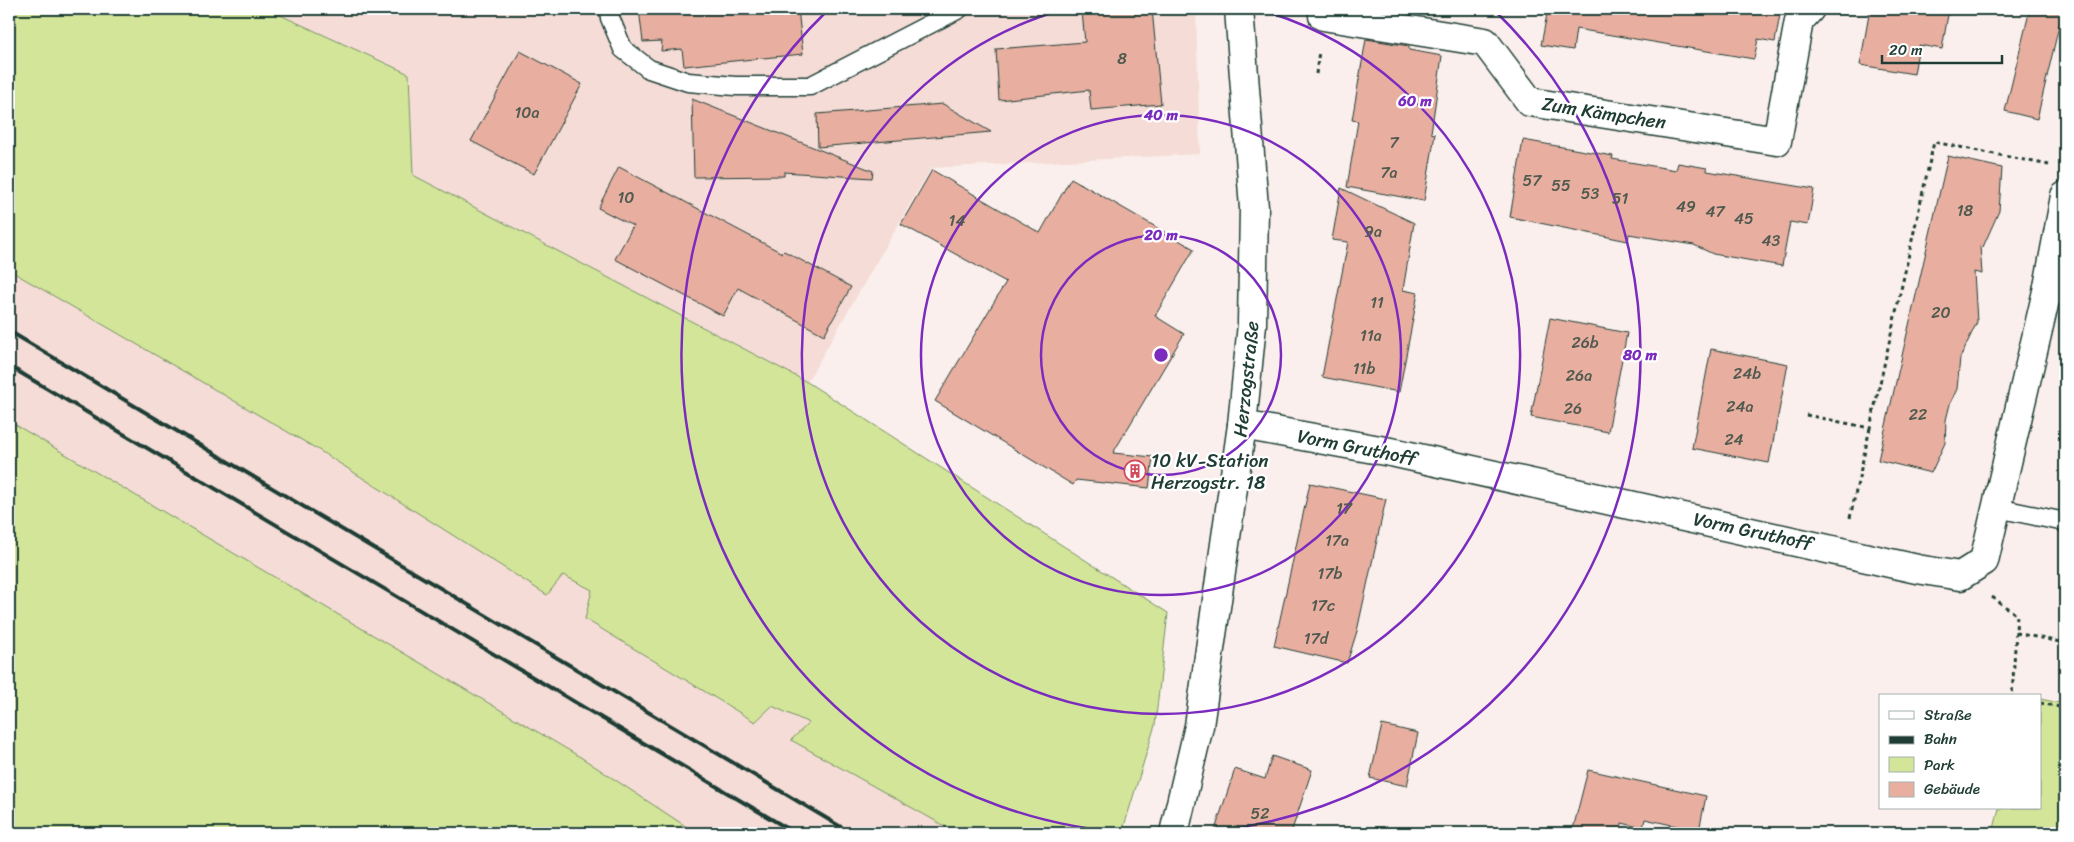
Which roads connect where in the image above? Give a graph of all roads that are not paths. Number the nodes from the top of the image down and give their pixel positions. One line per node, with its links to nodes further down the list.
1 (609, 9): 2 (lane)
2 (959, 9)
3 (1240, 9): 8 (street, Herzogstraße)
4 (1810, 9): 5 (street, Zum Kämpchen)
5 (1323, 12)
6 (2065, 196): 7 (street)
7 (2057, 289): 9 (street)
8 (1242, 425): 9 (street, Vorm Gruthoff); 11 (street, Herzogstraße)
9 (1997, 508): 10 (lane)
10 (2065, 522)
11 (1174, 833)

